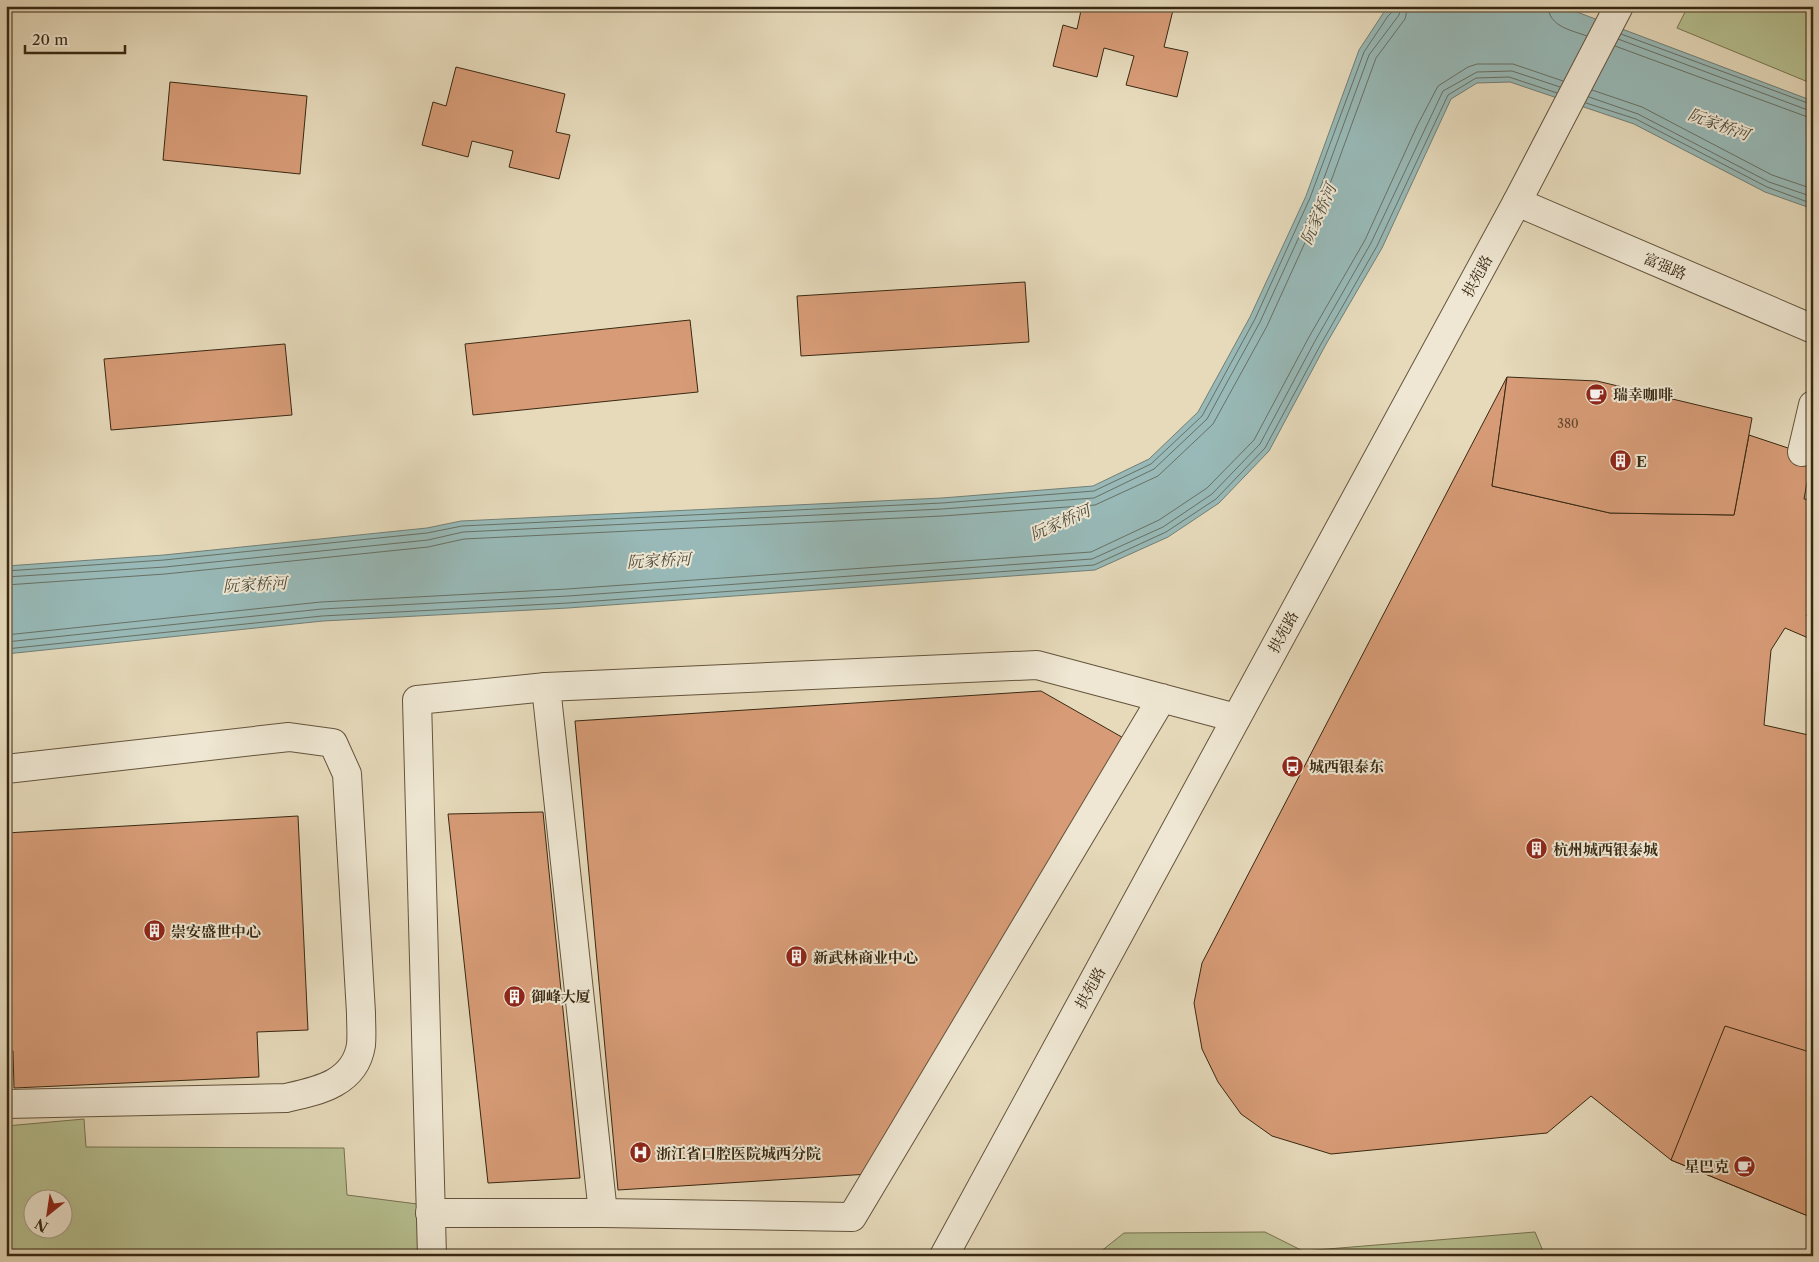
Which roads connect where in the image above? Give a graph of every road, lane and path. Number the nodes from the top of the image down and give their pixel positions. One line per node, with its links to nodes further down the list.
1 (1617, 11): 2 (street, 拱苑路)
2 (1517, 202): 3 (street, 富强路); 8 (street, 拱苑路)
3 (1813, 329)
4 (1813, 404): 5 (street)
5 (1802, 452)
6 (546, 687): 7 (street); 11 (street); 12 (street)
7 (1162, 698): 8 (street); 11 (street)
8 (1236, 718): 14 (street, 拱苑路)
9 (6, 769): 10 (street)
10 (6, 1104)
11 (603, 1212): 12 (street)
12 (430, 1213): 13 (street)
13 (432, 1256)
14 (944, 1256)

